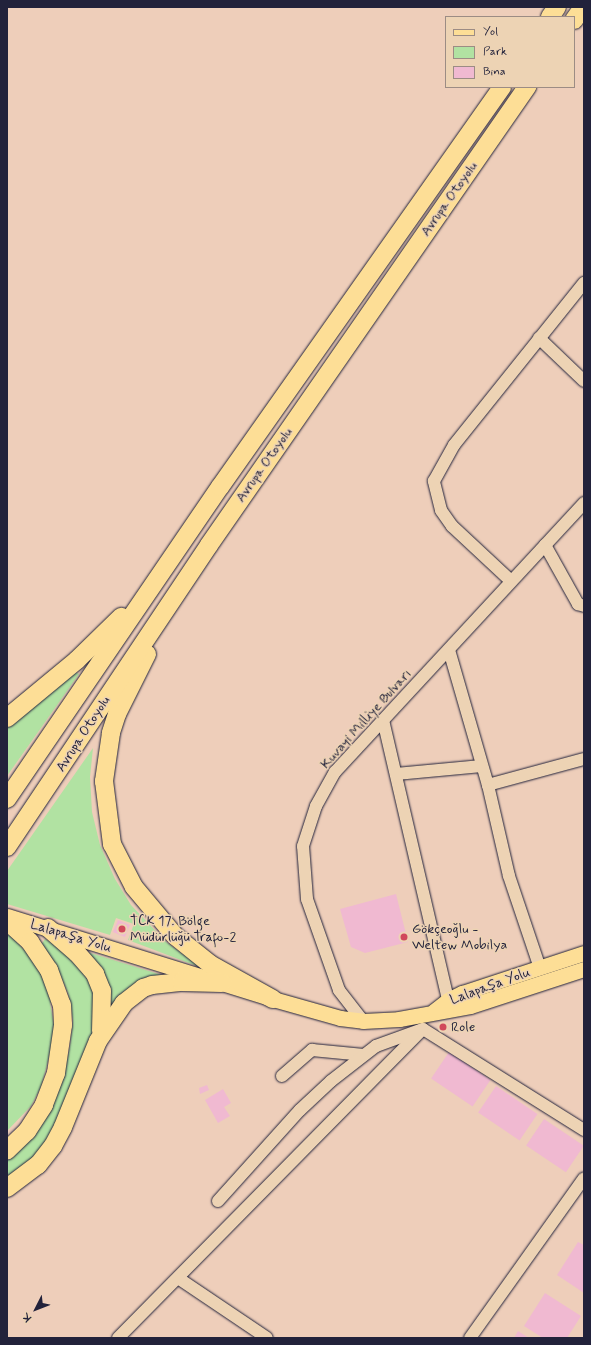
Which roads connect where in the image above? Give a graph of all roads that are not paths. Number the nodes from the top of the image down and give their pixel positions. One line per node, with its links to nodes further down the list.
1 (557, 7): 3 (highway)
2 (583, 7): 4 (highway)
3 (551, 16)
4 (575, 19)
5 (501, 88): 13 (highway, Avrupa Otoyolu)
6 (526, 88): 15 (highway, Avrupa Otoyolu)
7 (584, 283): 8 (street)
8 (539, 338): 9 (street); 12 (street)
9 (584, 381)
10 (584, 503): 11 (street, Kuvayi Milliye Bulvarı)
11 (545, 545): 12 (street, Kuvayi Milliye Bulvarı); 14 (street)
12 (511, 581): 16 (street, Kuvayi Milliye Bulvarı)
13 (141, 602): 17 (highway); 23 (highway, Avrupa Otoyolu)
14 (582, 608)
15 (163, 614): 24 (highway, Avrupa Otoyolu); 32 (highway)
16 (449, 650): 18 (street, Kuvayi Milliye Bulvarı); 20 (street)
17 (7, 718)
18 (383, 720): 21 (street); 35 (street, Kuvayi Milliye Bulvarı)
19 (584, 759): 22 (street)
20 (482, 766): 21 (street); 22 (street)
21 (396, 774): 33 (street)
22 (488, 784): 29 (street)
23 (7, 799)
24 (7, 846)
25 (7, 916): 27 (main road, Lalapaşa Yolu)
26 (7, 921): 41 (highway)
27 (48, 928): 31 (main road, Lalapaşa Yolu); 37 (highway)
28 (584, 953): 29 (main road, Lalapaşa Yolu)
29 (540, 968): 33 (main road, Lalapaşa Yolu)
30 (584, 968): 34 (main road, Lalapaşa Yolu)
31 (222, 983): 32 (main road, Lalapaşa Yolu); 37 (highway)
32 (273, 999): 35 (main road, Lalapaşa Yolu)
33 (448, 1000): 34 (main road, Lalapaşa Yolu)
34 (430, 1012): 35 (main road, Lalapaşa Yolu); 36 (street)
35 (363, 1021)
36 (423, 1029): 38 (street); 40 (street); 45 (street)
37 (98, 1041): 43 (highway)
38 (364, 1055): 39 (street); 44 (street)
39 (282, 1076)
40 (584, 1130)
41 (7, 1150)
42 (584, 1178): 48 (street)
43 (7, 1188)
44 (218, 1201)
45 (178, 1278): 46 (street); 47 (street)
46 (118, 1338)
47 (267, 1338)
48 (470, 1338)

